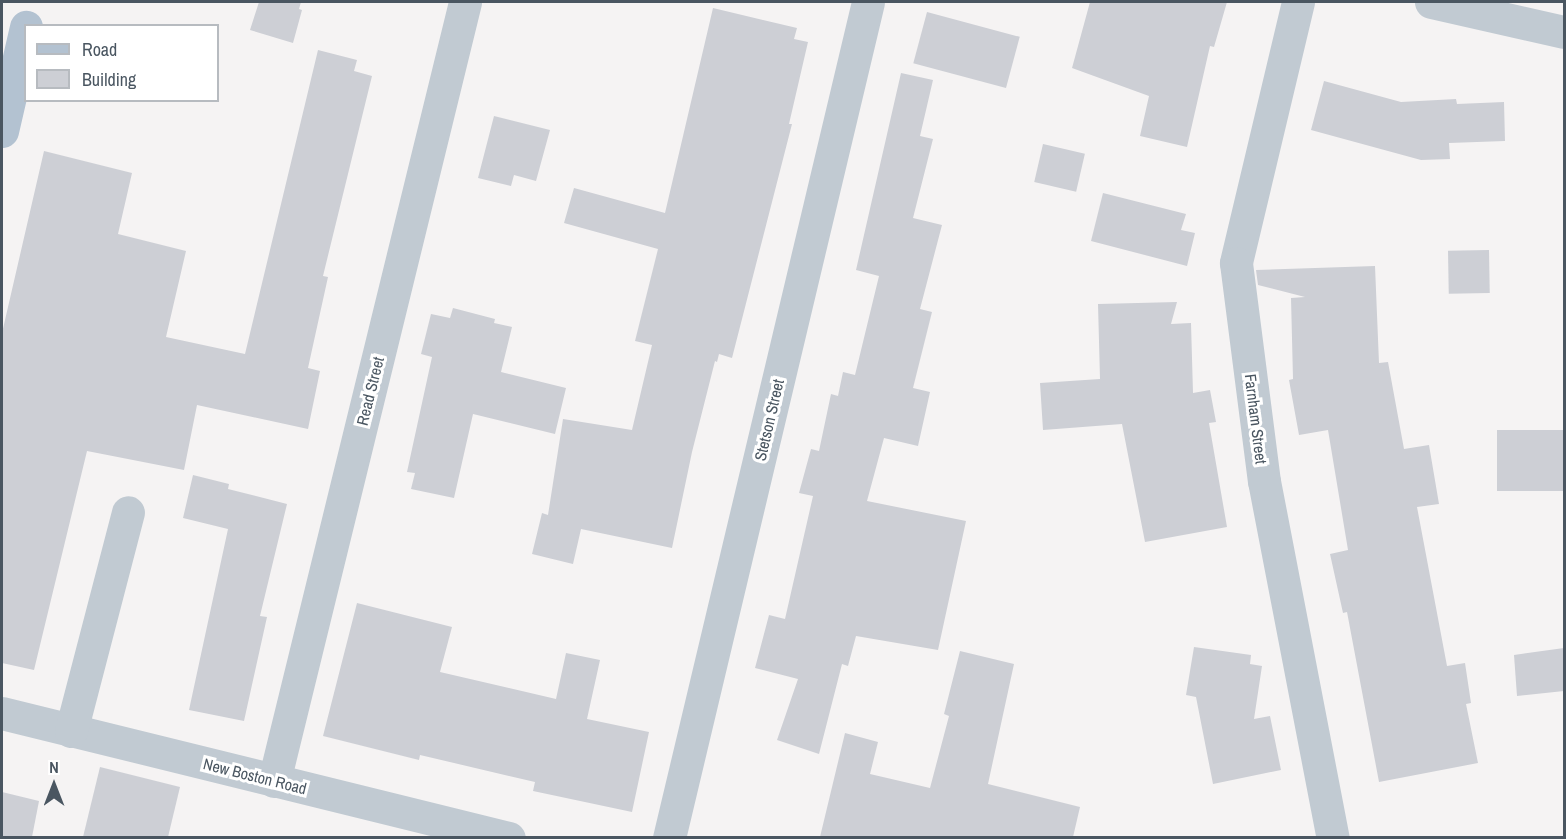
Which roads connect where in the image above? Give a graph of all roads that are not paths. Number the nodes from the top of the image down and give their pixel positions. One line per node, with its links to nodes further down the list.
1 (31, 2): 6 (main road)
2 (465, 2): 13 (street, Read Street)
3 (868, 2): 15 (street, Stetson Street)
4 (1298, 2): 16 (street, Farnham Street)
5 (1431, 2): 7 (street)
6 (26, 24)
7 (1564, 32)
8 (24, 35): 9 (main road)
9 (2, 131)
10 (128, 512): 12 (street)
11 (2, 713): 12 (street, New Boston Road)
12 (71, 731): 13 (street, New Boston Road)
13 (274, 781): 14 (street, New Boston Road)
14 (509, 837)
15 (669, 837)
16 (1334, 837)

